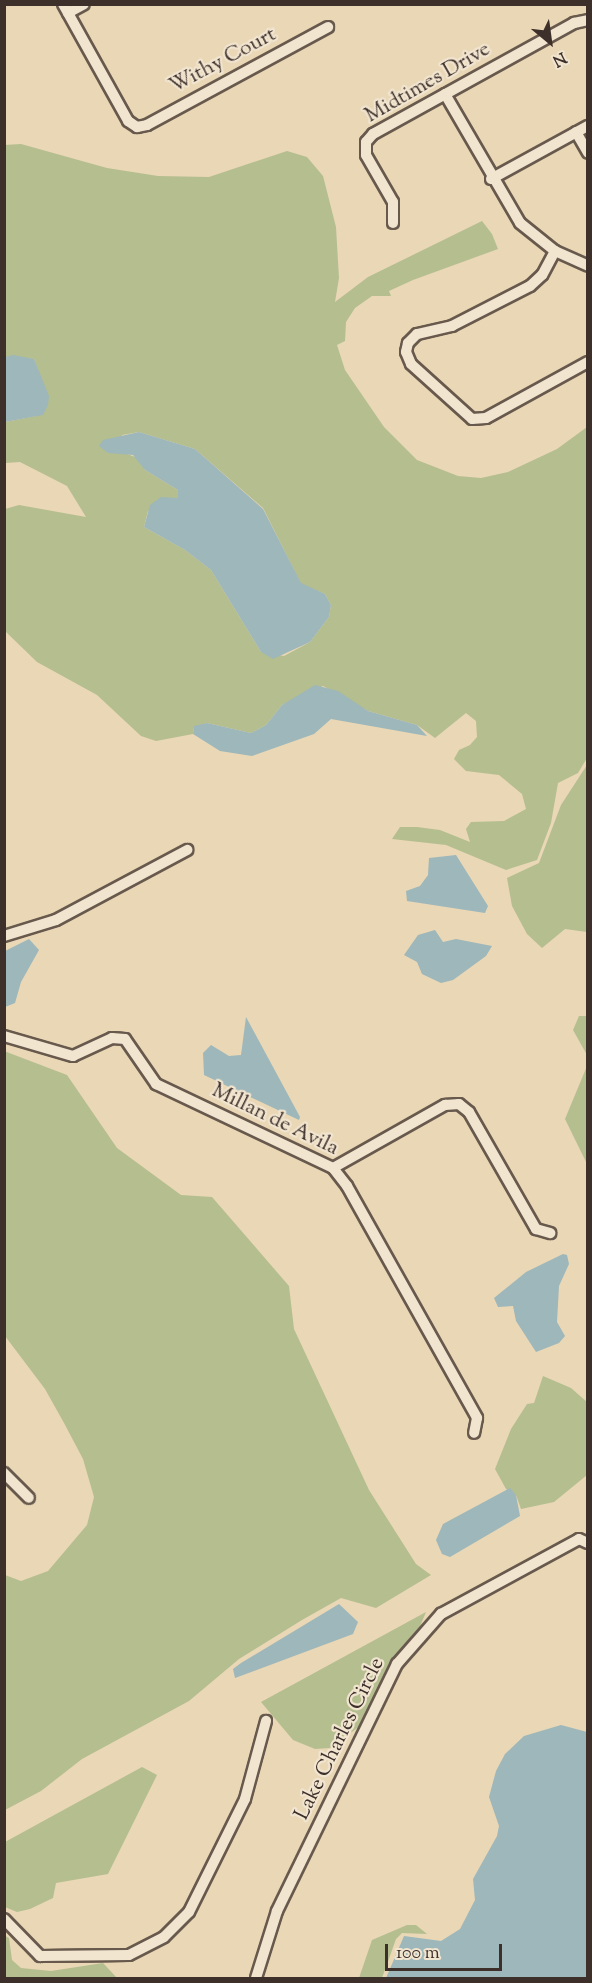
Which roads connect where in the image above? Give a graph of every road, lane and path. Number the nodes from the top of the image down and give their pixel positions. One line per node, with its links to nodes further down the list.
1 (84, 4): 2 (street)
2 (66, 9): 4 (street, Withy Court)
3 (588, 20): 5 (street, Midtimes Drive)
4 (328, 27)
5 (445, 94): 9 (street); 10 (street, Midtimes Drive)
6 (588, 126): 7 (street)
7 (576, 132): 8 (street); 9 (street)
8 (588, 153)
9 (491, 179): 11 (street)
10 (393, 223)
11 (555, 251): 12 (street); 13 (street)
12 (588, 266)
13 (588, 362)
14 (186, 850): 15 (street)
15 (4, 936)
16 (4, 1036): 17 (street, Millan de Avila)
17 (333, 1168): 18 (street); 19 (street, Millan de Avila)
18 (550, 1233)
19 (474, 1433)
20 (4, 1473): 21 (street)
21 (29, 1498)
22 (588, 1543): 25 (street, Lake Charles Circle)
23 (266, 1721): 24 (street)
24 (4, 1919)
25 (256, 1978)

